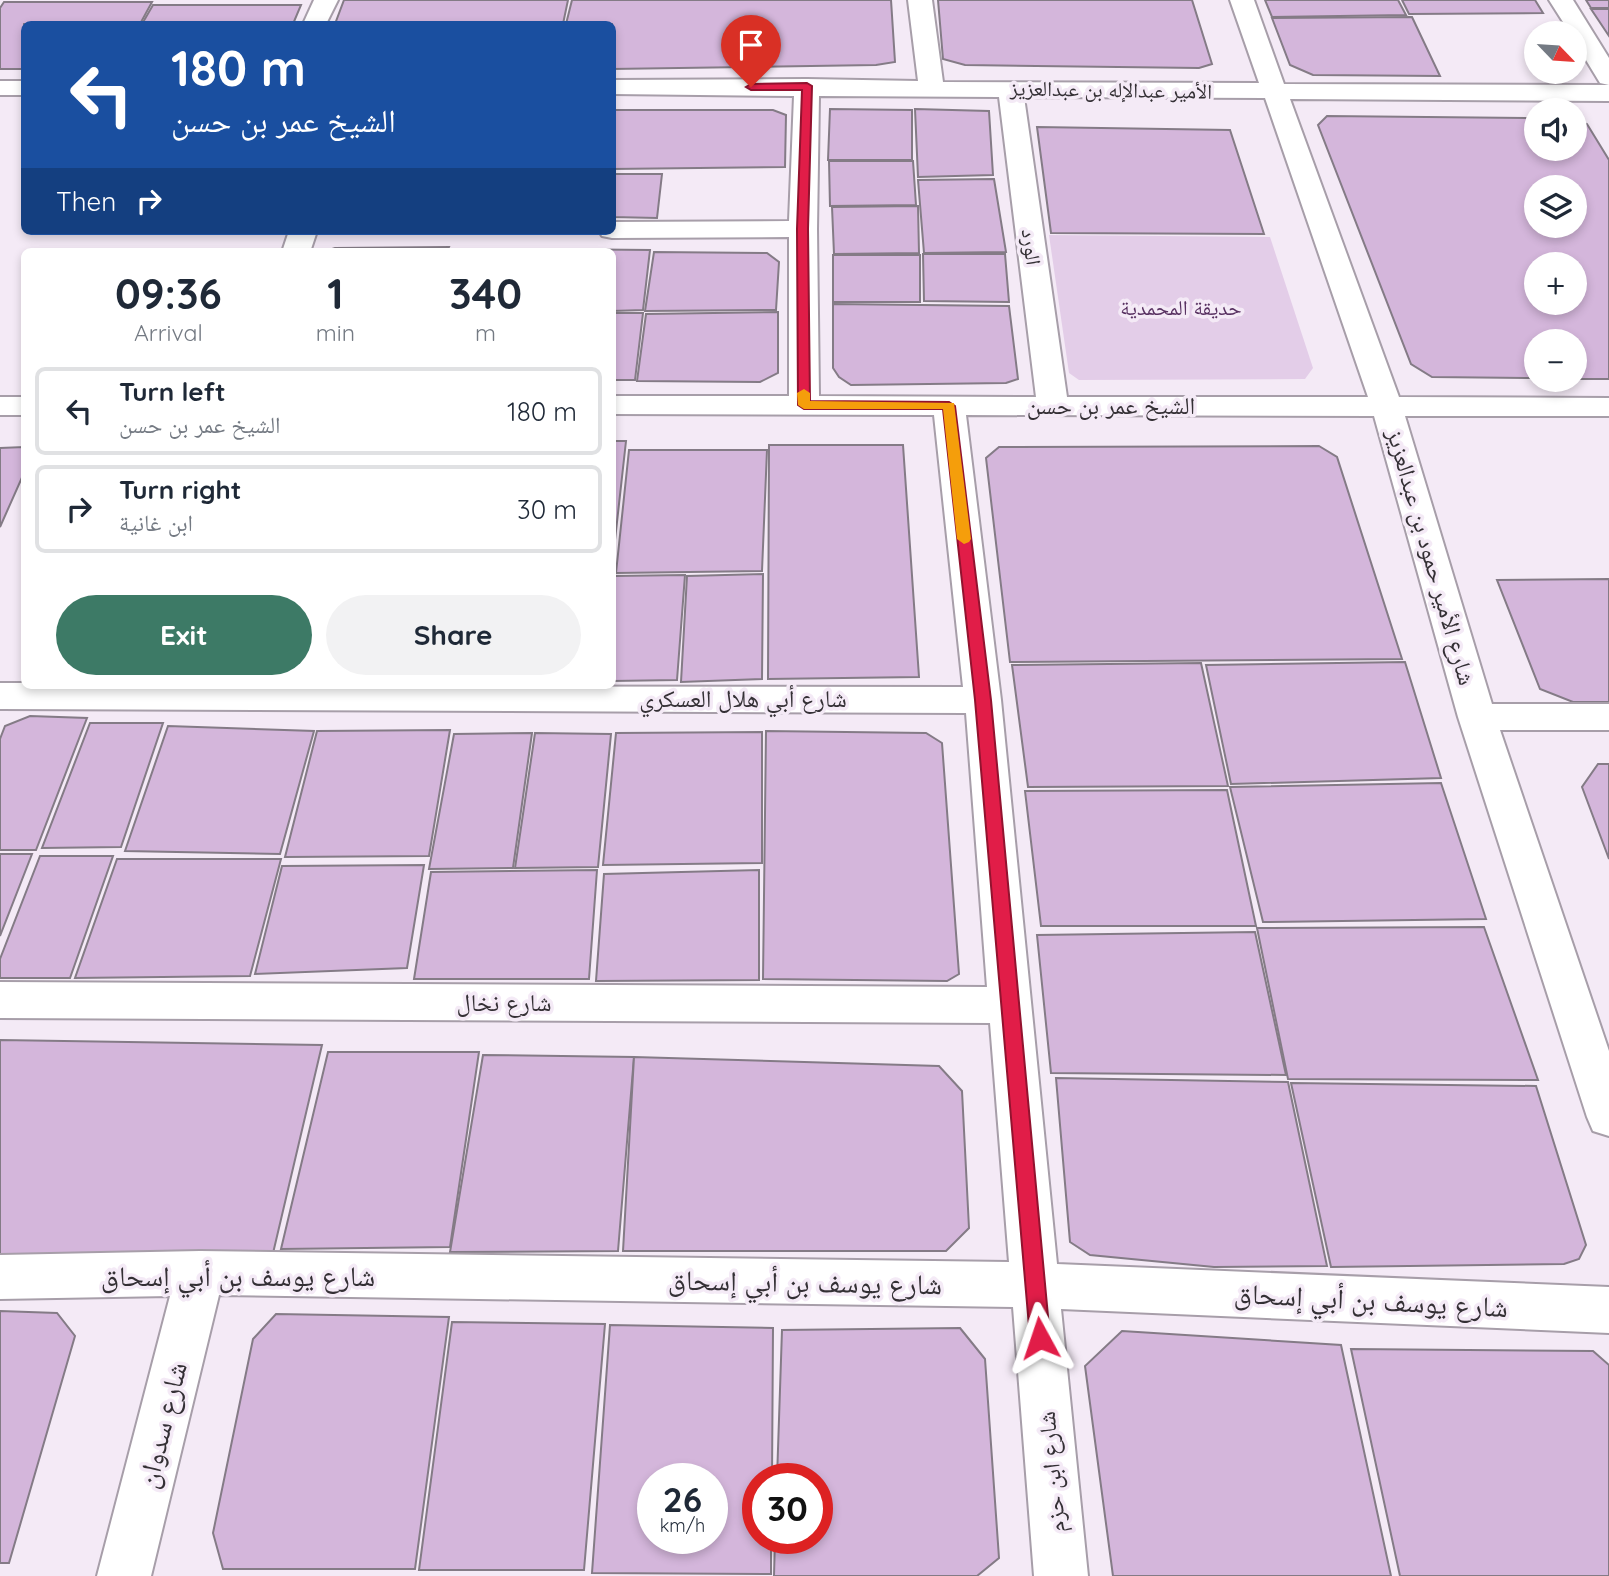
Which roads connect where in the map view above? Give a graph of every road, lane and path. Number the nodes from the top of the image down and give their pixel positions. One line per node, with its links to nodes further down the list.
1 (326, 0): 5 (street)
2 (920, 0): 10 (street)
3 (1242, 0): 12 (street, شارع الأمير حمود بن عبدالعزيز)
4 (1561, 0): 13 (street)
5 (316, 21)
6 (807, 86): 7 (street, الأمير عبدالإله بن عبدالعزيز); 10 (street, الأمير عبدالإله بن عبدالعزيز); 14 (street)
7 (616, 87)
8 (0, 88): 9 (street)
9 (21, 88)
10 (931, 88): 11 (street, الأمير عبدالإله بن عبدالعزيز)
11 (1010, 89): 12 (street, الأمير عبدالإله بن عبدالعزيز); 21 (street, الورد)
12 (1276, 92): 13 (street, الأمير عبدالإله بن عبدالعزيز); 22 (street, شارع الأمير حمود بن عبدالعزيز)
13 (1606, 94)
14 (803, 229): 15 (street); 17 (street)
15 (616, 230)
16 (616, 405): 17 (street, الشيخ عمر بن حسن)
17 (804, 405): 20 (street, الشيخ عمر بن حسن)
18 (0, 406): 19 (street)
19 (21, 406)
20 (949, 406): 21 (street, الشيخ عمر بن حسن); 25 (street, شارع ابن حزم)
21 (1053, 406): 22 (street, الشيخ عمر بن حسن)
22 (1387, 407): 23 (street, الشيخ عمر بن حسن); 26 (street, شارع الأمير حمود بن عبدالعزيز)
23 (1609, 407)
24 (0, 696): 25 (street, شارع أبي هلال العسكري)
25 (983, 700): 29 (street, شارع ابن حزم)
26 (1477, 717): 27 (street); 30 (street, شارع الأمير حمود بن عبدالعزيز)
27 (1609, 717)
28 (0, 1000): 29 (street, شارع نخال)
29 (1009, 1005): 33 (street, شارع ابن حزم)
30 (1609, 1117)
31 (200, 1273): 32 (street, شارع يوسف بن أبي إسحاق); 33 (street, شارع يوسف بن أبي إسحاق); 35 (street, شارع سدوان)
32 (0, 1277)
33 (1035, 1285): 34 (street, شارع يوسف بن أبي إسحاق); 36 (street, شارع ابن حزم)
34 (1609, 1310)
35 (124, 1576)
36 (1061, 1576)

